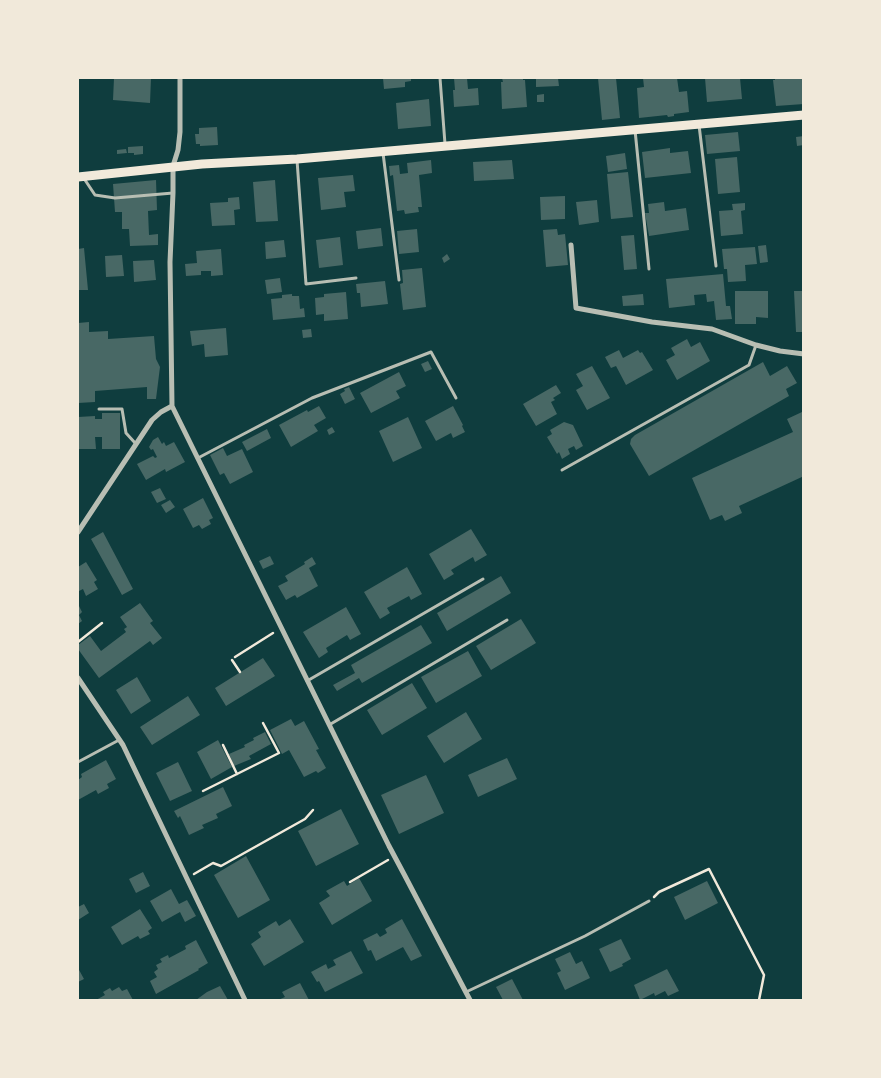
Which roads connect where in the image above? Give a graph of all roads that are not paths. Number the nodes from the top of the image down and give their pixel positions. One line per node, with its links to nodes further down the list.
1 (180, 78): 9 (street)
2 (440, 78): 6 (lane)
3 (804, 115): 4 (main road)
4 (699, 124): 5 (main road); 13 (lane)
5 (635, 130): 6 (main road); 14 (lane)
6 (446, 147): 7 (main road)
7 (383, 152): 8 (main road); 16 (lane)
8 (297, 159): 9 (main road); 15 (lane)
9 (173, 166): 10 (main road); 11 (street)
10 (80, 177): 11 (lane)
11 (174, 193): 20 (street)
12 (571, 245): 17 (street)
13 (716, 266)
14 (649, 269)
15 (356, 278)
16 (399, 280)
17 (756, 345): 18 (street); 24 (lane)
18 (804, 354)
19 (456, 398): 23 (lane)
20 (172, 406): 22 (street); 23 (street)
21 (99, 409): 22 (lane)
22 (136, 444): 25 (street)
23 (197, 458): 29 (street)
24 (562, 470)
25 (78, 532)
26 (483, 579): 29 (lane)
27 (507, 620): 30 (lane)
28 (78, 678): 31 (street)
29 (307, 681): 30 (street)
30 (329, 725): 34 (street)
31 (120, 739): 32 (lane); 35 (street)
32 (78, 762)
33 (649, 901): 34 (lane)
34 (465, 992): 36 (street)
35 (245, 1000)
36 (470, 1000)

